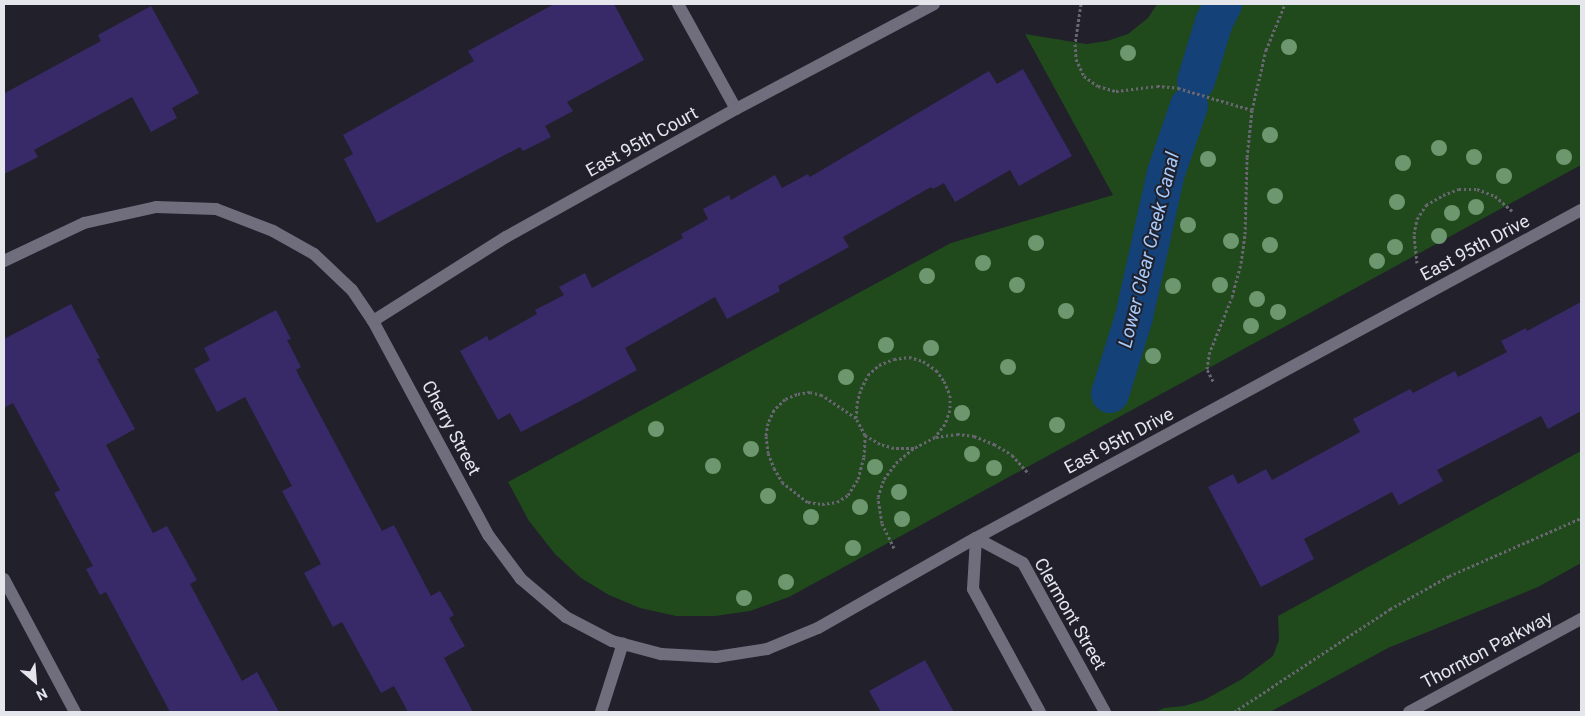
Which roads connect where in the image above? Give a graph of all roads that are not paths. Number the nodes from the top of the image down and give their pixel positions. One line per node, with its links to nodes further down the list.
1 (678, 4): 3 (street)
2 (934, 4): 3 (street, East 95th Court)
3 (736, 109): 6 (street, East 95th Court)
4 (1581, 210): 7 (street, East 95th Drive)
5 (4, 261): 6 (street, Cherry Street)
6 (373, 321): 10 (street, Cherry Street)
7 (976, 538): 11 (street, East 95th Drive); 14 (street); 15 (street, Clermont Street)
8 (4, 579): 12 (street)
9 (1581, 619): 16 (street, Thornton Parkway)
10 (622, 644): 11 (street, Cherry Street); 13 (street)
11 (661, 654)
12 (75, 712)
13 (601, 712)
14 (1040, 712)
15 (1105, 712)
16 (1408, 712)

